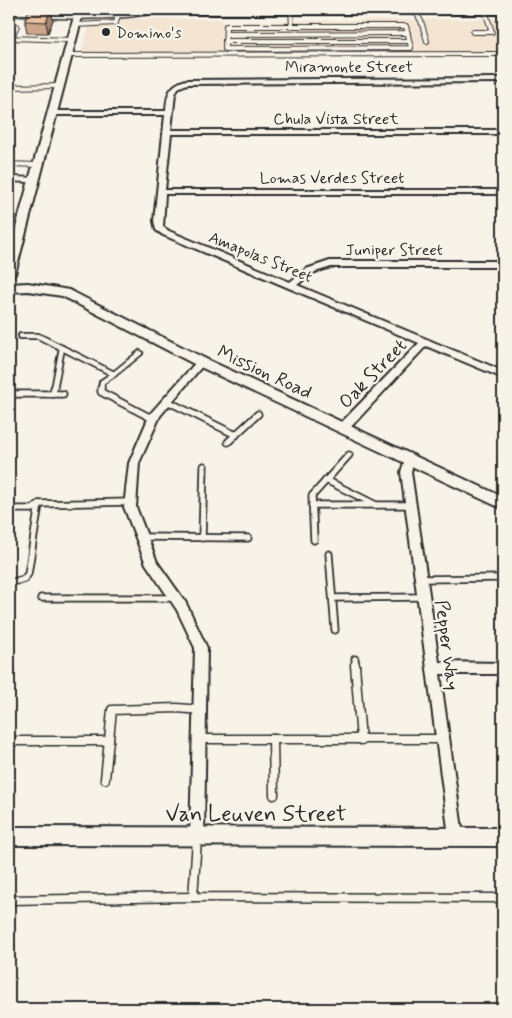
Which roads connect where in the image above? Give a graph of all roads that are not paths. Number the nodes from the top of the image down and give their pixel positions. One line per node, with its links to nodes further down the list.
1 (27, 9): 6 (main road)
2 (101, 9): 9 (main road)
3 (275, 10): 9 (main road); 10 (main road)
4 (343, 10): 5 (main road); 10 (main road)
5 (415, 10): 8 (main road); 25 (lane)
6 (9, 11): 7 (main road)
7 (79, 11): 11 (main road); 13 (street)
8 (485, 11): 12 (main road); 17 (lane)
9 (150, 12): 11 (main road)
10 (291, 12): 15 (lane)
11 (118, 14): 13 (lane)
12 (502, 14)
13 (75, 25): 21 (street)
14 (9, 26): 21 (lane)
15 (292, 26): 16 (lane); 20 (lane)
16 (314, 26): 18 (lane); 19 (lane)
17 (473, 32)
18 (315, 33): 19 (lane); 20 (lane); 23 (lane)
19 (408, 33): 24 (lane)
20 (226, 34): 22 (lane)
21 (71, 40): 29 (street)
22 (225, 41): 23 (lane); 27 (lane)
23 (316, 41): 24 (lane); 26 (lane)
24 (409, 41): 26 (lane)
25 (427, 41)
26 (317, 49): 27 (lane)
27 (225, 50): 30 (lane)
28 (503, 54): 30 (lane)
29 (67, 55): 30 (lane); 33 (street)
30 (225, 55)
31 (196, 80): 32 (street, Miramonte Street); 36 (street, Amapolas Street)
32 (503, 80)
33 (59, 86): 34 (lane); 35 (street)
34 (9, 87)
35 (52, 114): 36 (street); 40 (street)
36 (170, 114): 37 (street, Amapolas Street)
37 (168, 132): 38 (street, Chula Vista Street); 43 (street, Amapolas Street)
38 (503, 132)
39 (9, 164): 40 (lane)
40 (38, 165): 42 (street)
41 (9, 179): 42 (lane)
42 (33, 180): 45 (street)
43 (160, 192): 44 (street, Lomas Verdes Street); 48 (street, Amapolas Street)
44 (503, 192)
45 (11, 255): 47 (street)
46 (503, 264): 48 (street, Juniper Street)
47 (9, 274)
48 (291, 284): 51 (street, Amapolas Street)
49 (9, 288): 54 (street, Mission Road)
50 (21, 336): 52 (lane)
51 (425, 342): 56 (street, Amapolas Street); 63 (street, Oak Street)
52 (62, 348): 55 (lane); 58 (lane)
53 (140, 353): 55 (lane)
54 (201, 362): 60 (street); 63 (street, Mission Road)
55 (114, 374): 62 (lane)
56 (503, 375)
57 (10, 394): 58 (lane)
58 (53, 394): 59 (lane)
59 (63, 394)
60 (167, 400): 62 (street); 64 (lane)
61 (258, 414): 64 (lane)
62 (153, 419): 70 (street)
63 (344, 427): 67 (street, Mission Road)
64 (236, 435): 65 (lane)
65 (228, 442)
66 (349, 455): 69 (lane)
67 (410, 459): 71 (street, Mission Road); 75 (street, Pepper Way)
68 (204, 466): 78 (lane)
69 (326, 480): 73 (lane); 74 (lane)
70 (130, 502): 72 (lane); 77 (street)
71 (503, 503)
72 (39, 504): 76 (lane); 84 (lane)
73 (312, 505): 74 (lane); 80 (lane)
74 (376, 505): 75 (lane)
75 (411, 505): 83 (street, Pepper Way)
76 (9, 509)
77 (142, 538): 78 (lane); 87 (street)
78 (202, 538): 79 (lane)
79 (248, 538)
80 (314, 540)
81 (329, 554): 88 (lane)
82 (503, 578): 83 (lane)
83 (421, 579): 85 (street, Pepper Way)
84 (9, 583)
85 (423, 597): 88 (lane); 91 (street, Pepper Way)
86 (41, 598): 87 (lane)
87 (176, 598): 93 (street)
88 (332, 598): 89 (lane)
89 (335, 630)
90 (355, 659): 97 (lane)
91 (432, 668): 92 (street); 96 (street, Pepper Way)
92 (503, 668)
93 (201, 710): 94 (street); 98 (lane)
94 (200, 739): 95 (lane); 104 (street)
95 (273, 739): 97 (lane); 101 (lane)
96 (442, 739): 97 (lane); 103 (street, Pepper Way)
97 (361, 740)
98 (109, 741): 99 (lane); 100 (lane)
99 (9, 742)
100 (105, 779)
101 (274, 795)
102 (9, 836): 104 (street, Van Leuven Street)
103 (456, 836): 104 (street, Van Leuven Street); 105 (street, Van Leuven Street)
104 (197, 837): 106 (lane)
105 (503, 837)
106 (193, 897): 107 (lane); 108 (lane)
107 (503, 898)
108 (9, 900)

